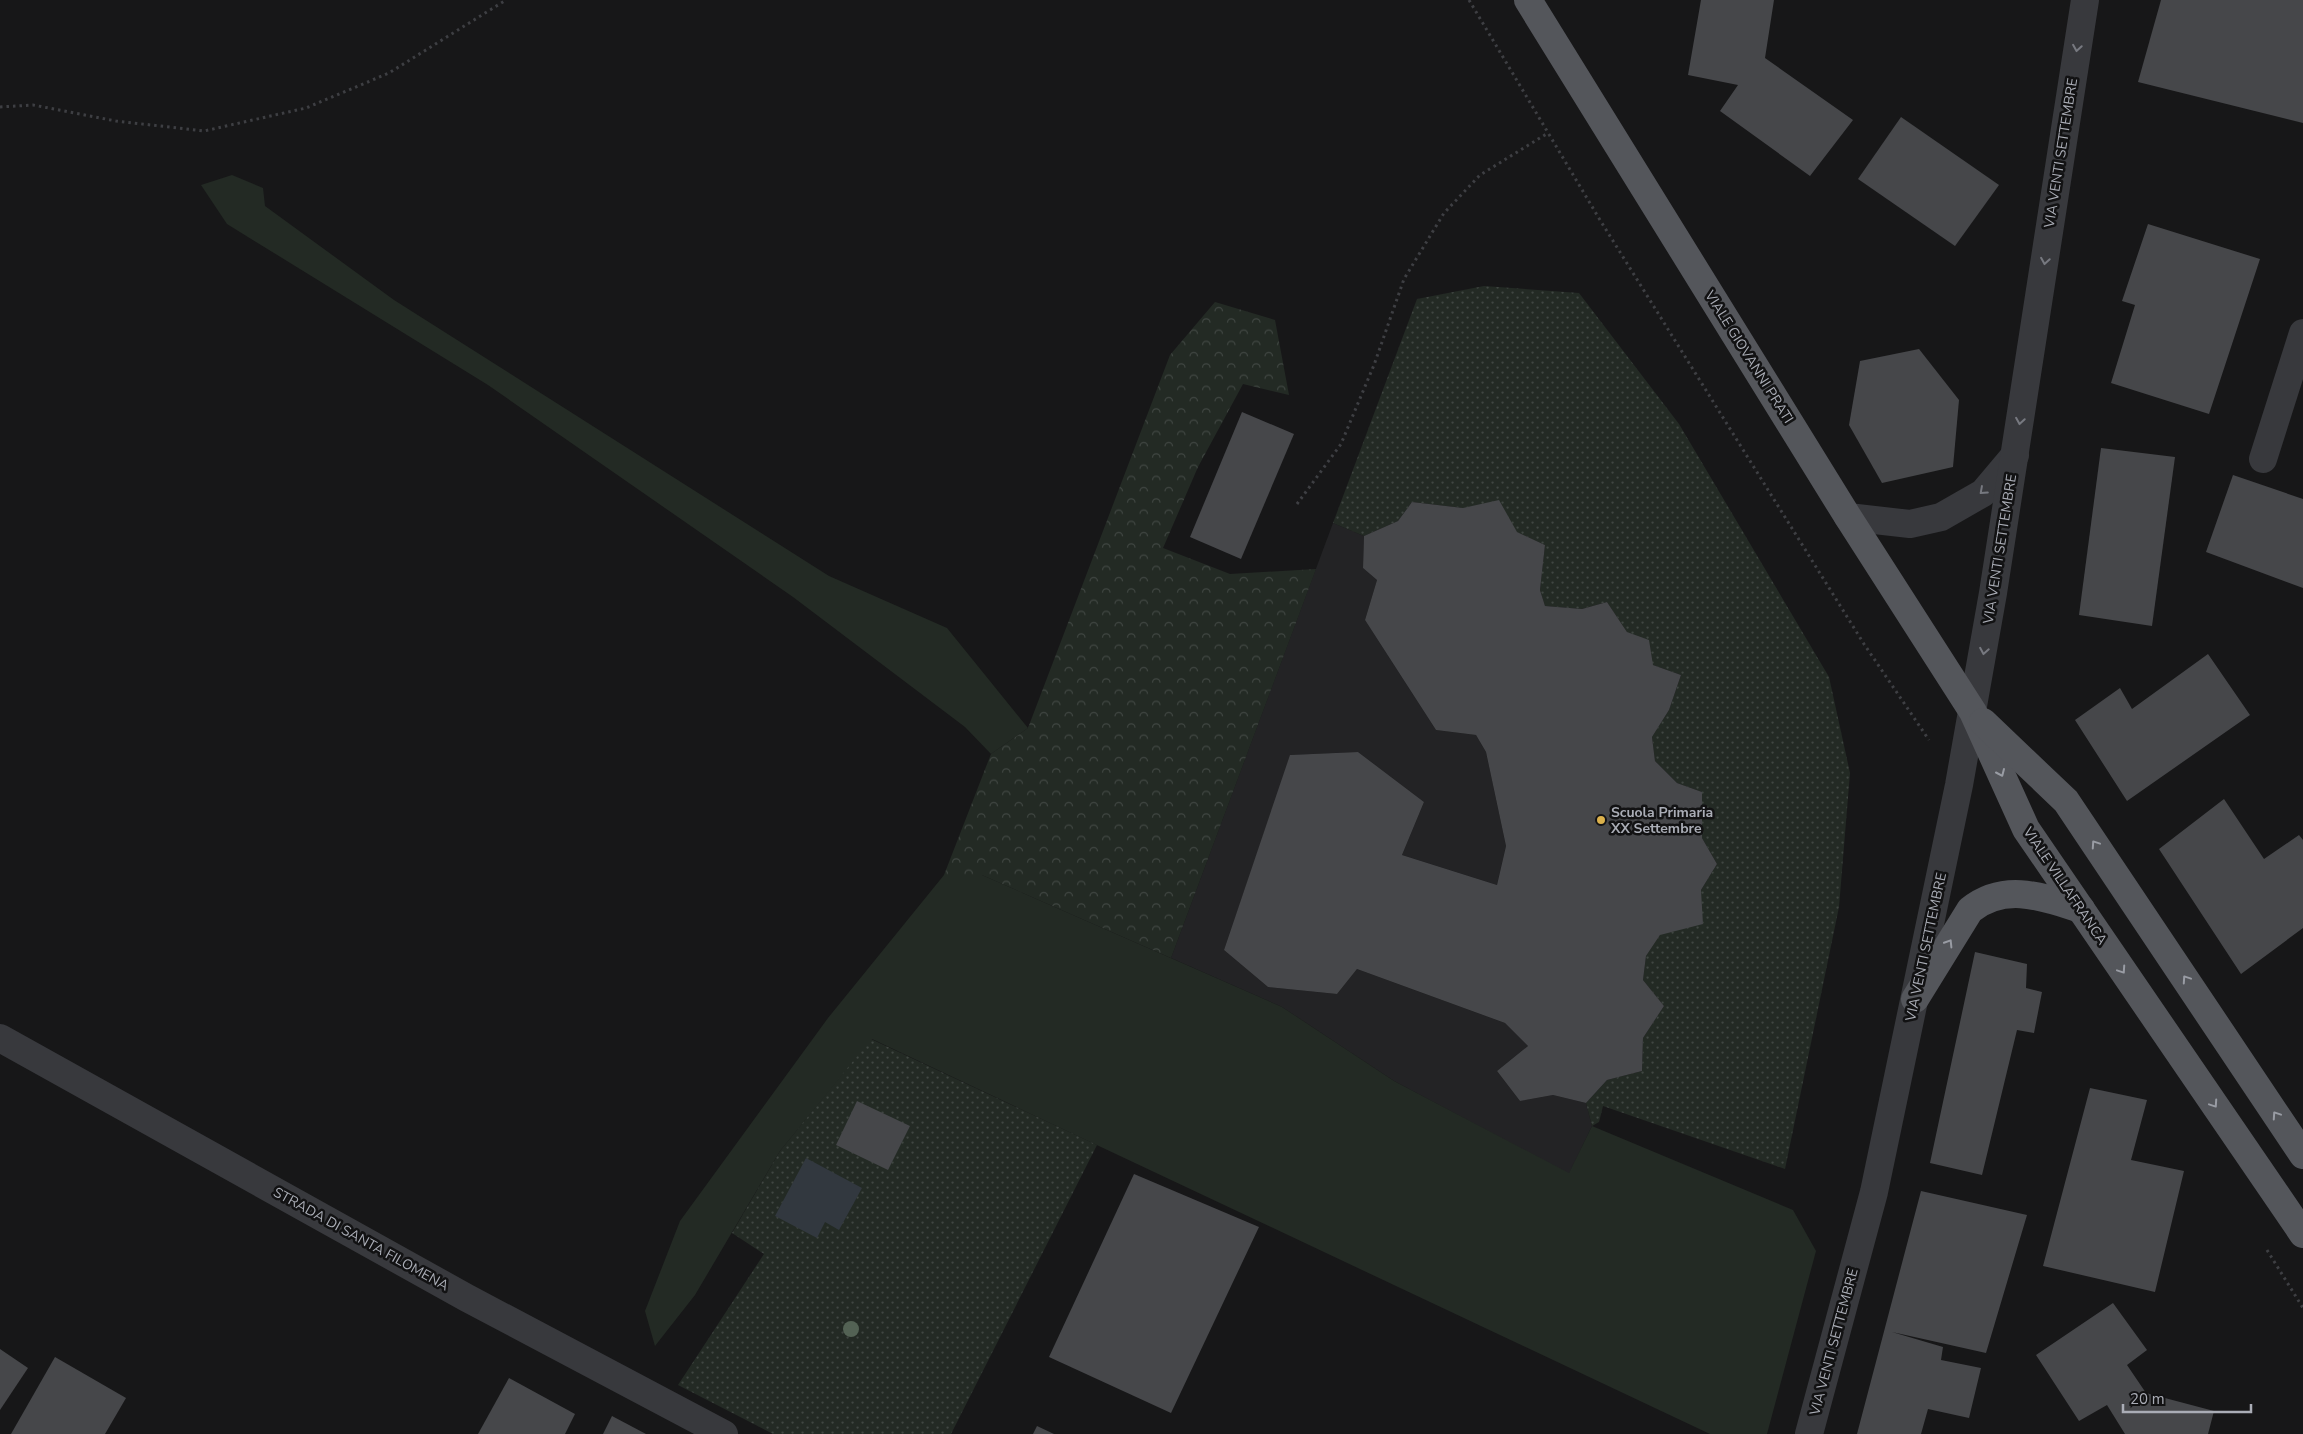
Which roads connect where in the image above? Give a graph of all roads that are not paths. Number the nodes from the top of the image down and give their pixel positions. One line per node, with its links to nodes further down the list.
1 (1528, 0): 6 (main road, VIALE GIOVANNI PRATI)
2 (2085, 0): 4 (street, VIA VENTI SETTEMBRE, one-way to 4)
3 (2303, 333): 5 (street)
4 (2015, 455): 6 (street, VIA VENTI SETTEMBRE, one-way to 6); 7 (street, VIA VENTI SETTEMBRE, one-way to 7)
5 (2263, 459)
6 (1848, 517): 7 (main road, VIALE GIOVANNI PRATI)
7 (1973, 712): 8 (main road, VIALE VILLAFRANCA, one-way to 8); 9 (street, VIA VENTI SETTEMBRE); 11 (main road, one-way to 7)
8 (2080, 909): 9 (main road, one-way to 8); 12 (main road, VIALE VILLAFRANCA, one-way to 12)
9 (1915, 999): 14 (street, VIA VENTI SETTEMBRE)
10 (0, 1038): 13 (street, STRADA DI SANTA FILOMENA)
11 (2303, 1155)
12 (2303, 1234)
13 (724, 1434)
14 (1809, 1434)

